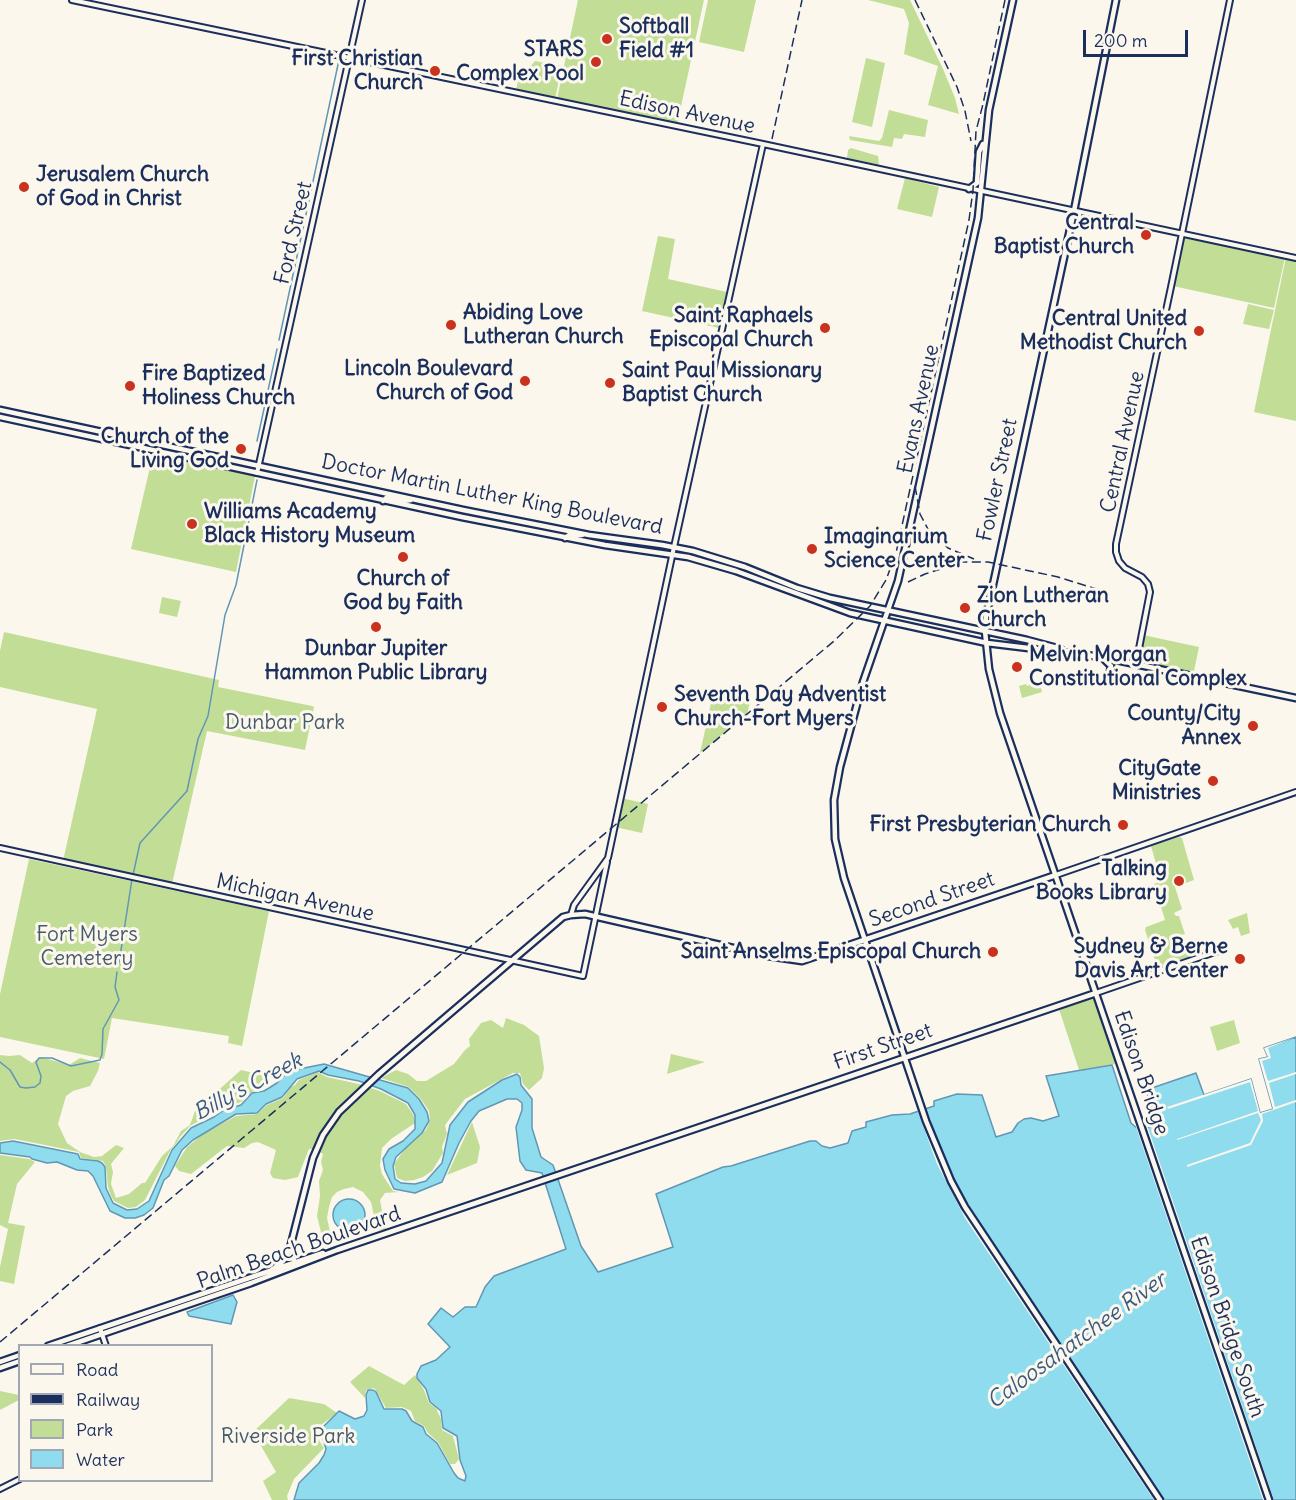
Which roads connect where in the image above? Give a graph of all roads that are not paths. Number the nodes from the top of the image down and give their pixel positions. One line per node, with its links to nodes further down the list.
1 (72, 0): 6 (street, Edison Avenue)
2 (362, 0): 6 (street, Ford Street)
3 (1013, 0): 7 (main road, Evans Avenue)
4 (1116, 0): 11 (main road, Fowler Street)
5 (1230, 0): 12 (street, Central Avenue)
6 (349, 57): 8 (street, Edison Avenue); 18 (street, Ford Street)
7 (984, 141): 9 (main road); 10 (main road, Evans Avenue)
8 (763, 144): 9 (street, Edison Avenue); 28 (street)
9 (969, 189): 10 (street, Edison Avenue)
10 (981, 191): 11 (street, Edison Avenue); 30 (main road, Evans Avenue)
11 (1074, 211): 12 (street, Edison Avenue); 32 (main road, Fowler Street)
12 (1182, 234): 13 (street, Edison Avenue); 38 (street, Central Avenue)
13 (1296, 258)
14 (0, 410): 16 (main road, Doctor Martin Luther King Boulevard)
15 (0, 417): 17 (main road, Doctor Martin Luther King Boulevard)
16 (159, 444): 17 (main road); 18 (main road, Doctor Martin Luther King Boulevard)
17 (151, 450): 19 (main road, Doctor Martin Luther King Boulevard)
18 (258, 466): 19 (street, Ford Street); 20 (main road, Doctor Martin Luther King Boulevard)
19 (257, 473): 21 (main road, Doctor Martin Luther King Boulevard)
20 (339, 484): 21 (main road); 22 (main road, Doctor Martin Luther King Boulevard)
21 (330, 489): 23 (main road, Doctor Martin Luther King Boulevard)
22 (413, 500): 23 (main road); 24 (main road, Doctor Martin Luther King Boulevard)
23 (383, 501): 25 (main road, Doctor Martin Luther King Boulevard)
24 (559, 529): 25 (main road); 26 (main road, Doctor Martin Luther King Boulevard)
25 (534, 531): 27 (main road, Doctor Martin Luther King Boulevard)
26 (584, 534): 27 (main road); 28 (main road, Doctor Martin Luther King Boulevard)
27 (565, 538): 29 (main road, Doctor Martin Luther King Boulevard)
28 (674, 547): 29 (street); 30 (main road, Doctor Martin Luther King Boulevard)
29 (672, 554): 31 (main road, Doctor Martin Luther King Boulevard); 43 (street)
30 (888, 610): 31 (main road, Evans Avenue); 32 (main road, Doctor Martin Luther King Boulevard)
31 (885, 621): 33 (main road, Doctor Martin Luther King Boulevard); 47 (main road, Evans Avenue)
32 (986, 631): 33 (main road, Fowler Street); 34 (main road, Doctor Martin Luther King Boulevard)
33 (987, 643): 35 (main road, Doctor Martin Luther King Boulevard); 44 (main road, Fowler Street)
34 (1041, 644): 35 (main road); 36 (main road)
35 (1002, 645): 36 (main road)
36 (1075, 653): 37 (main road)
37 (1102, 657): 38 (main road); 39 (main road)
38 (1136, 664): 40 (main road)
39 (1109, 676)
40 (1296, 698)
41 (1296, 792): 44 (street, Second Street)
42 (0, 848): 49 (street, Michigan Avenue)
43 (608, 858): 45 (street); 46 (street)
44 (1056, 875): 47 (main road, Second Street); 50 (main road, Fowler Street)
45 (571, 915): 46 (main road, Second Street); 49 (main road)
46 (596, 916): 47 (main road, Second Street); 49 (street, Michigan Avenue)
47 (865, 941): 51 (main road, Evans Avenue)
48 (1218, 951): 50 (street, First Street)
49 (511, 960): 54 (main road)
50 (1096, 993): 51 (main road, First Street); 52 (main road, Edison Bridge)
51 (905, 1058): 53 (main road, First Street); 68 (main road)
52 (1154, 1164): 69 (main road, Edison Bridge South)
53 (542, 1181): 55 (main road, Palm Beach Boulevard)
54 (291, 1244): 55 (main road); 56 (main road)
55 (295, 1265): 56 (main road, Palm Beach Boulevard); 58 (main road, Palm Beach Boulevard)
56 (270, 1271): 57 (main road, Palm Beach Boulevard)
57 (213, 1289): 58 (main road); 59 (main road, Palm Beach Boulevard)
58 (204, 1299): 59 (main road, Palm Beach Boulevard)
59 (101, 1331): 60 (main road, Palm Beach Boulevard); 61 (main road, Palm Beach Boulevard); 62 (street)
60 (55, 1344)
61 (72, 1344)
62 (104, 1344)
63 (18, 1356): 65 (main road)
64 (18, 1361): 65 (main road)
65 (0, 1365)
66 (18, 1480): 67 (street)
67 (0, 1489)
68 (1160, 1500)
69 (1269, 1500)

